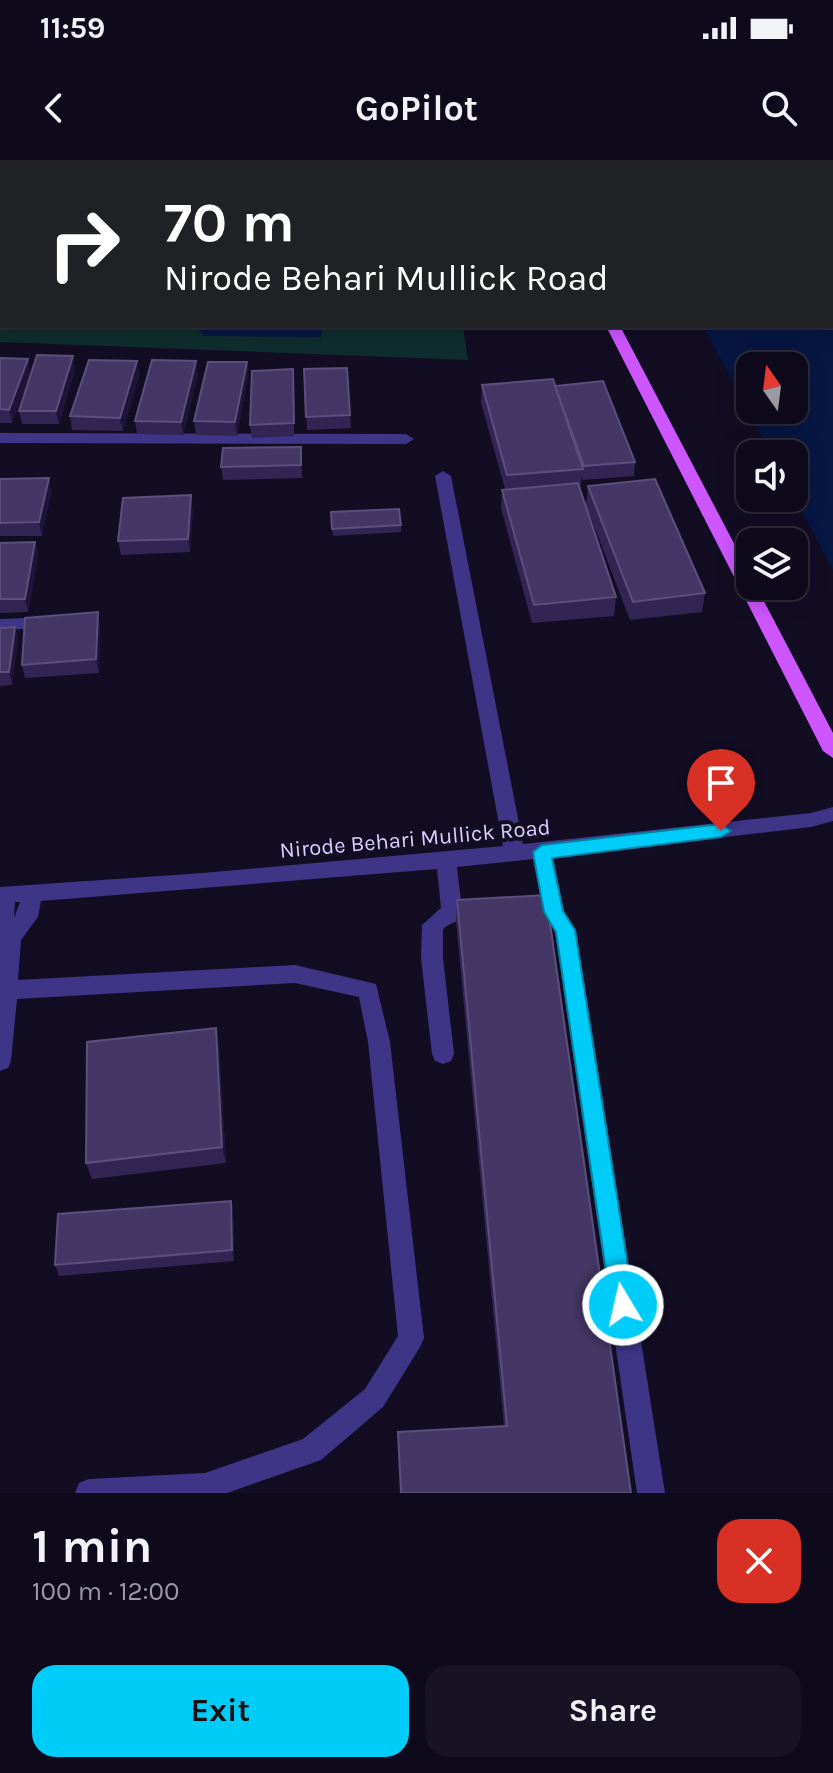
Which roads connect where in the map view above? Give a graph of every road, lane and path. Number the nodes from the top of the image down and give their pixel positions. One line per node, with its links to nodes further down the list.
1 (614, 328): 7 (main road)
2 (0, 438): 3 (street)
3 (406, 439)
4 (443, 476): 10 (street)
5 (25, 624): 6 (street)
6 (0, 625)
7 (833, 751)
8 (833, 814): 9 (street, Nirode Behari Mullick Road)
9 (542, 852): 10 (street, Nirode Behari Mullick Road); 15 (street)
10 (515, 854): 11 (street, Nirode Behari Mullick Road)
11 (446, 861): 12 (street, Nirode Behari Mullick Road); 14 (street)
12 (32, 894): 13 (street, Nirode Behari Mullick Road); 16 (street)
13 (3, 895): 16 (street)
14 (452, 911): 15 (street); 18 (street)
15 (554, 912): 21 (street)
16 (11, 938): 17 (street)
17 (8, 990): 19 (street); 20 (street)
18 (443, 1054)
19 (0, 1061)
20 (89, 1493)
21 (651, 1493)

